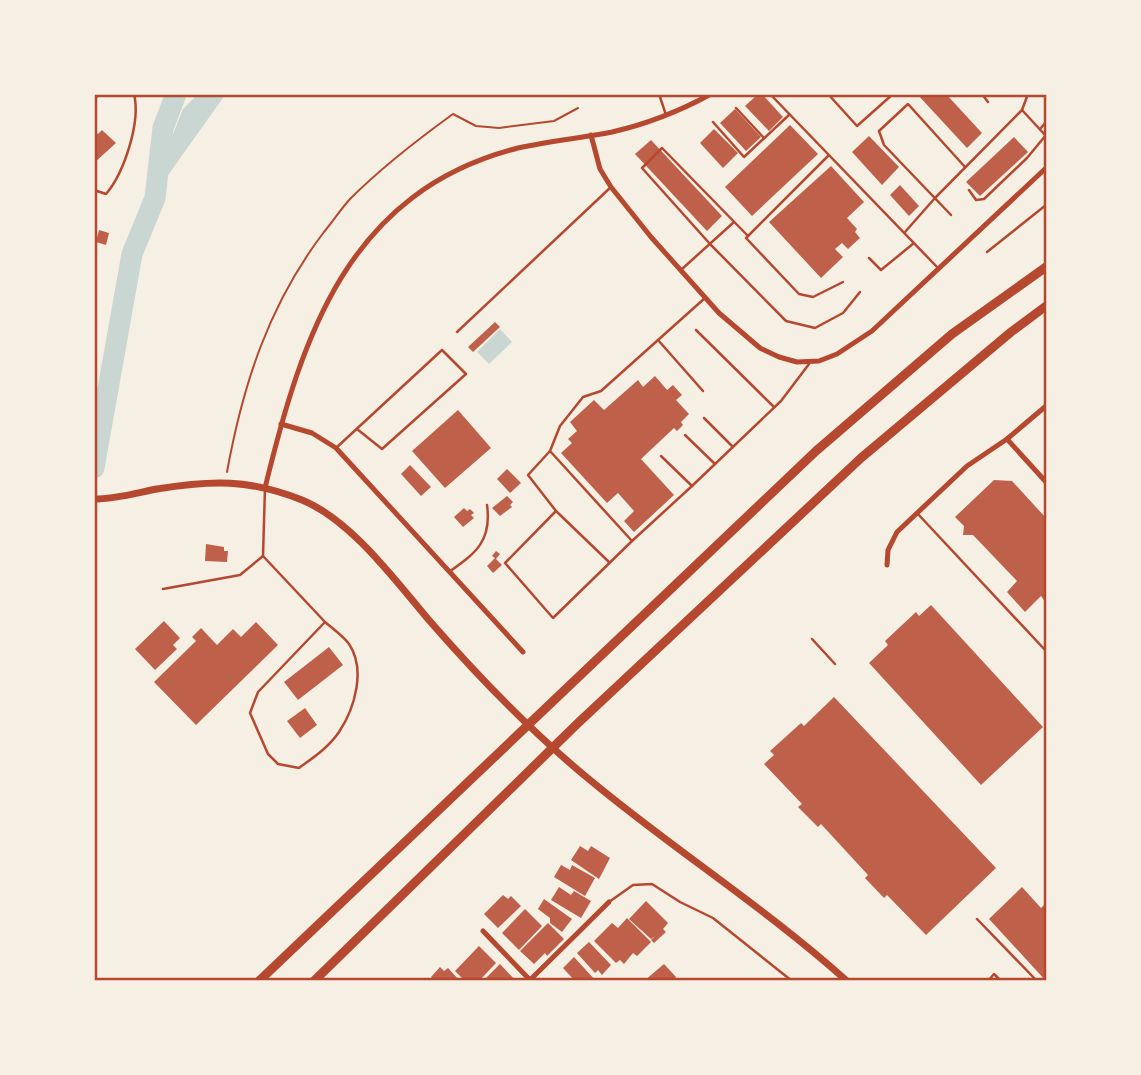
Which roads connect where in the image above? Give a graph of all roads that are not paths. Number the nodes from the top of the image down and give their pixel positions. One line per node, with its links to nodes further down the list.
1 (134, 94): 24 (lane)
2 (659, 94): 13 (lane)
3 (711, 94): 13 (street)
4 (770, 94): 12 (lane)
5 (828, 94): 6 (lane)
6 (894, 94)
7 (982, 94): 9 (lane)
8 (1028, 94): 11 (lane)
9 (988, 102)
10 (737, 108): 19 (lane)
11 (1022, 110): 16 (lane); 21 (lane)
12 (789, 115): 19 (lane); 20 (lane)
13 (666, 116): 17 (street)
14 (712, 122): 19 (lane)
15 (1046, 122): 16 (lane)
16 (1040, 128): 18 (lane)
17 (592, 135): 23 (street); 51 (street)
18 (1046, 136): 25 (lane)
19 (764, 138)
20 (828, 156): 30 (lane); 31 (lane)
21 (965, 167): 26 (lane); 26 (lane)
22 (1046, 168): 37 (street)
23 (611, 187): 38 (street); 44 (lane)
24 (94, 190)
25 (969, 190)
26 (935, 198): 28 (lane); 30 (lane)
27 (1046, 205): 34 (lane)
28 (951, 215)
29 (734, 222): 31 (lane); 33 (lane); 33 (lane)
30 (905, 232): 32 (lane)
31 (748, 236): 39 (lane)
32 (914, 243): 35 (lane); 37 (lane)
33 (710, 244): 38 (lane); 40 (lane)
34 (986, 252)
35 (869, 258)
36 (1046, 267): 82 (highway)
37 (939, 269): 46 (street)
38 (681, 271): 41 (street)
39 (843, 282)
40 (860, 292)
41 (705, 298): 45 (lane); 46 (street)
42 (1046, 306): 83 (highway)
43 (696, 330): 48 (lane)
44 (457, 332)
45 (658, 340): 47 (lane); 57 (lane)
46 (811, 361): 48 (lane)
47 (703, 391)
48 (774, 407): 55 (lane)
49 (1046, 407): 54 (street)
50 (704, 418): 55 (lane)
51 (281, 424): 56 (street); 62 (street)
52 (357, 429): 52 (lane); 56 (lane)
53 (685, 435): 59 (lane)
54 (1007, 439): 60 (street); 66 (street)
55 (733, 447): 59 (lane)
56 (336, 449): 71 (street)
57 (550, 450): 65 (lane); 67 (lane)
58 (661, 456): 61 (lane)
59 (715, 464): 61 (lane)
60 (1046, 482)
61 (692, 486): 67 (lane)
62 (265, 488): 63 (main road); 68 (lane); 85 (main road)
63 (94, 499)
64 (487, 505): 71 (lane)
65 (556, 510): 69 (lane); 69 (lane)
66 (917, 513): 70 (street); 75 (lane)
67 (632, 541): 69 (lane)
68 (263, 555): 72 (lane); 73 (lane)
69 (610, 563)
70 (887, 565)
71 (449, 572): 76 (street)
72 (163, 589)
73 (325, 622): 73 (lane)
74 (812, 639): 77 (lane)
75 (1046, 651)
76 (523, 652)
77 (835, 664)
78 (609, 902): 81 (street); 84 (lane)
79 (977, 919): 88 (lane)
80 (483, 931): 81 (street)
81 (530, 980)
82 (259, 981)
83 (314, 981)
84 (792, 981)
85 (847, 981)
86 (988, 981): 87 (lane)
87 (1001, 981)
88 (1037, 981)

